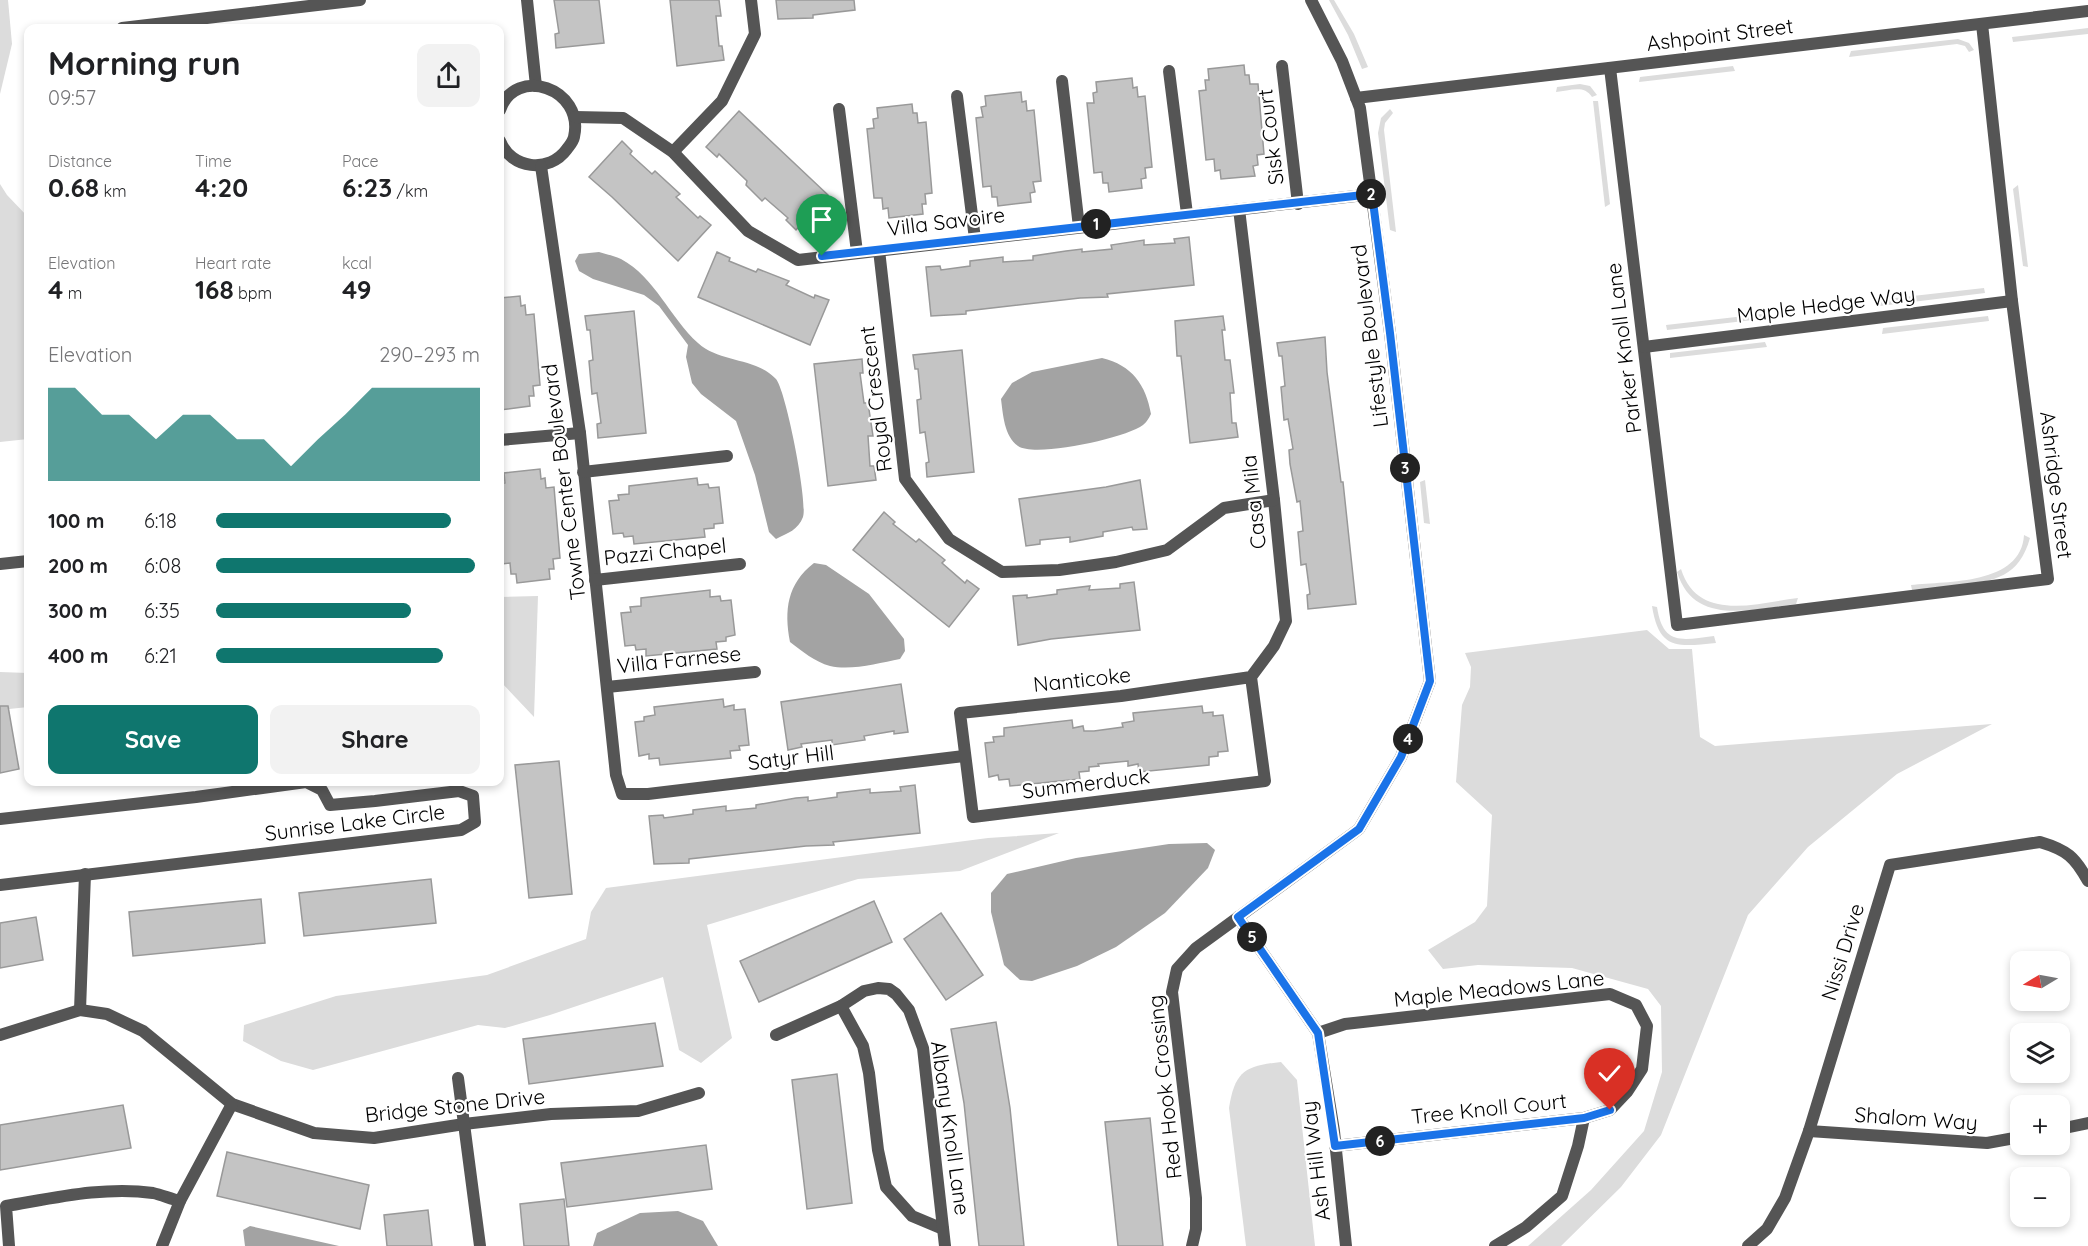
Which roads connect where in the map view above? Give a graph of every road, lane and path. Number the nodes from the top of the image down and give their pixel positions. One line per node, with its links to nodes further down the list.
1 (360, 0): 6 (street)
2 (527, 0): 12 (street)
3 (751, 0): 19 (street)
4 (1311, 0): 15 (street, Lifestyle Boulevard)
5 (2088, 11): 7 (street, Ashpoint Street)
6 (156, 24)
7 (1982, 24): 9 (street, Ashpoint Street); 29 (street, Ashridge Street)
8 (1282, 66): 22 (street, Sisk Court)
9 (1610, 68): 15 (street, Ashpoint Street); 30 (street, Parker Knoll Lane)
10 (1169, 71): 24 (street)
11 (1062, 81): 25 (street)
12 (536, 86): 13 (street); 17 (street)
13 (505, 95)
14 (957, 96): 26 (street)
15 (1356, 98): 21 (street, Lifestyle Boulevard)
16 (839, 109): 28 (street)
17 (575, 117): 19 (street, Villa Savoire); 20 (street)
18 (504, 150): 20 (street)
19 (673, 152): 28 (street, Villa Savoire)
20 (541, 166): 31 (street, Towne Center Boulevard)
21 (1372, 194): 22 (street, Villa Savoire); 52 (street, Lifestyle Boulevard)
22 (1298, 204): 23 (street, Villa Savoire)
23 (1239, 209): 24 (street, Villa Savoire); 35 (street, Casa Mila)
24 (1187, 214): 25 (street, Villa Savoire)
25 (1079, 226): 26 (street, Villa Savoire)
26 (975, 239): 27 (street, Villa Savoire)
27 (879, 250): 28 (street, Villa Savoire); 35 (street, Royal Crescent)
28 (857, 252)
29 (2012, 301): 30 (street, Maple Hedge Way); 40 (street, Ashridge Street)
30 (1644, 347): 40 (street, Parker Knoll Lane)
31 (580, 433): 32 (street); 34 (street, Towne Center Boulevard)
32 (504, 440)
33 (727, 456): 34 (street)
34 (584, 472): 39 (street, Towne Center Boulevard)
35 (1274, 500): 42 (street, Casa Mila)
36 (24, 561): 37 (street)
37 (0, 564)
38 (740, 564): 39 (street, Pazzi Chapel)
39 (595, 580): 43 (street, Towne Center Boulevard)
40 (1677, 625)
41 (755, 672): 43 (street, Villa Farnese)
42 (1251, 677): 44 (street, Nanticoke); 44 (street, Summerduck)
43 (607, 687): 47 (street, Towne Center Boulevard)
44 (964, 756): 47 (street, Satyr Hill)
45 (277, 786): 48 (street, Sunrise Lake Circle)
46 (314, 786): 49 (street, Sunrise Lake Circle)
47 (622, 794)
48 (0, 819)
49 (85, 874): 51 (street, Sunrise Lake Circle); 54 (street)
50 (2088, 881): 66 (street, Nissi Drive)
51 (0, 885)
52 (1238, 917): 55 (street, Ash Hill Way); 75 (street, Red Hook Crossing)
53 (841, 1006): 57 (street); 70 (street); 70 (street, Albany Knoll Lane)
54 (80, 1010): 56 (street, Bridge Stone Drive); 60 (street, Bridge Stone Drive)
55 (1318, 1033): 61 (street, Maple Meadows Lane); 68 (street, Ash Hill Way)
56 (0, 1035)
57 (776, 1035)
58 (458, 1078): 64 (street)
59 (699, 1093): 64 (street, Bridge Stone Drive)
60 (232, 1104): 64 (street, Bridge Stone Drive); 69 (street)
61 (1610, 1110): 62 (street, Tree Knoll Court)
62 (1584, 1118): 68 (street, Tree Knoll Court); 77 (street)
63 (2088, 1123): 65 (street)
64 (464, 1124): 73 (street)
65 (2070, 1127)
66 (1809, 1131): 67 (street, Shalom Way); 78 (street, Nissi Drive)
67 (2010, 1139)
68 (1335, 1146): 76 (street, Ash Hill Way)
69 (180, 1202): 71 (street); 72 (street)
70 (943, 1229): 74 (street, Albany Knoll Lane)
71 (9, 1246)
72 (162, 1246)
73 (480, 1246)
74 (945, 1246)
75 (1192, 1246)
76 (1346, 1246)
77 (1495, 1246)
78 (1748, 1246)

